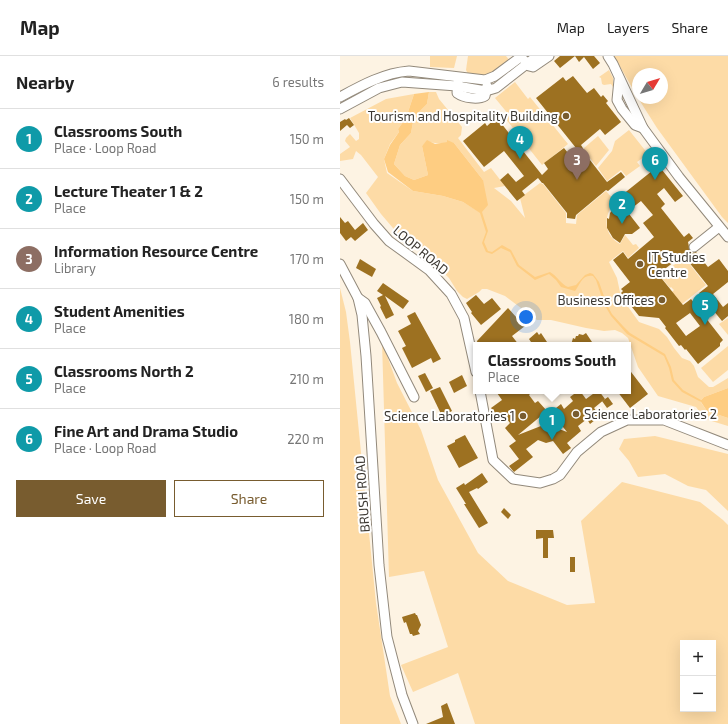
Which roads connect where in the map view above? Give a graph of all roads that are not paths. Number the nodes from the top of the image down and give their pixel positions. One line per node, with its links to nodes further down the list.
1 (537, 56): 4 (street)
2 (549, 56): 4 (street)
3 (608, 56): 12 (street)
4 (523, 59): 6 (street); 8 (street)
5 (460, 77): 6 (street); 7 (street); 9 (street)
6 (488, 80): 8 (street)
7 (458, 86): 8 (street); 10 (street)
8 (486, 91)
9 (340, 97)
10 (340, 109)
11 (340, 179): 17 (street, LOOP ROAD)
12 (719, 227): 13 (street); 14 (street)
13 (728, 237)
14 (694, 247)
15 (340, 264): 16 (street, BRUSH ROAD)
16 (358, 298): 19 (street); 21 (street, BRUSH ROAD)
17 (473, 358)
18 (481, 394): 20 (street)
19 (414, 397)
20 (728, 445)
21 (413, 724)

